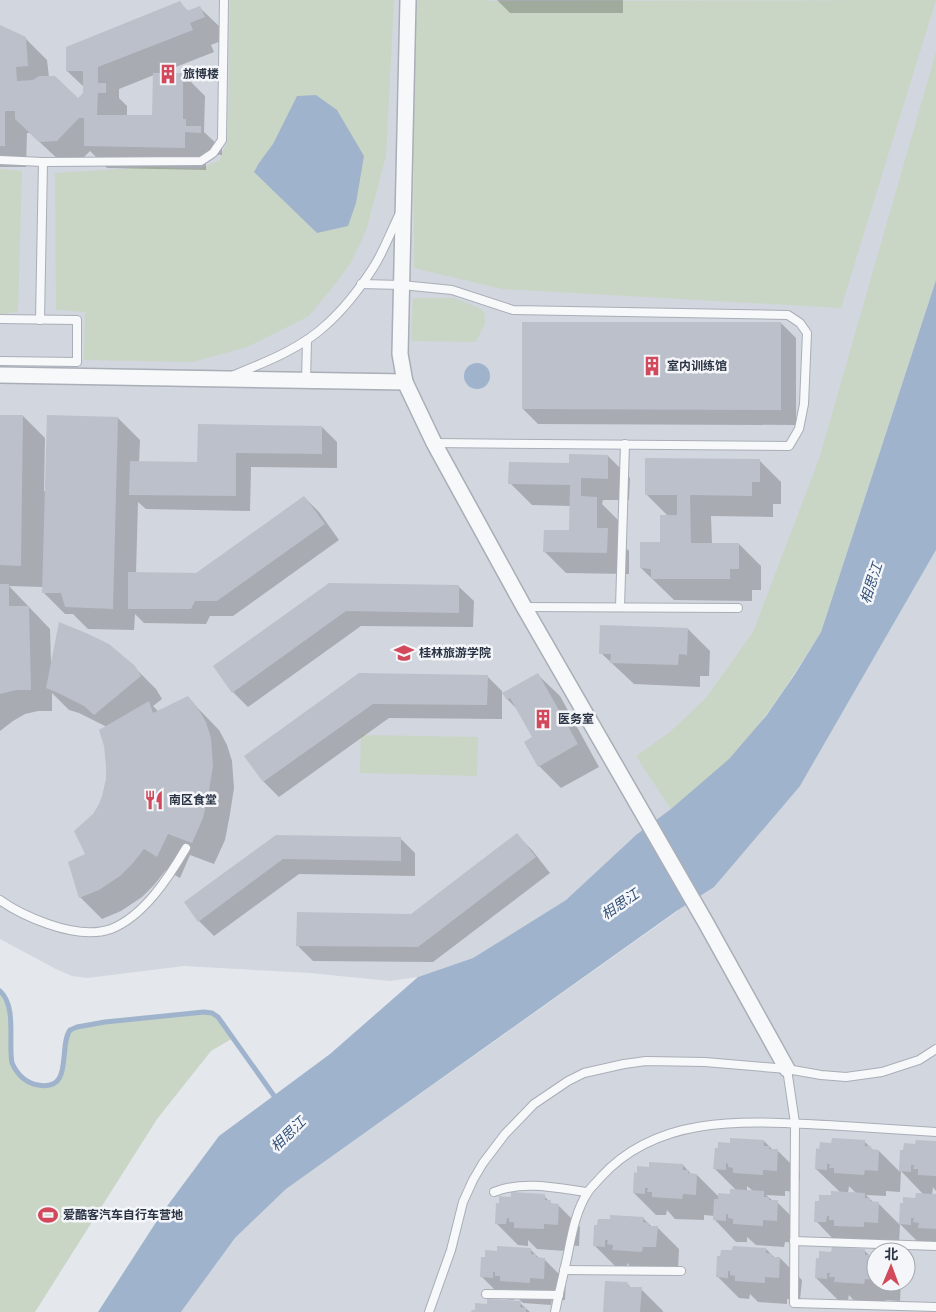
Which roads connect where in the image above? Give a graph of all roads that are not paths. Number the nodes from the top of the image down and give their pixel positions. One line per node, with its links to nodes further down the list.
1 (224, 0): 4 (lane)
2 (408, 0): 5 (street)
3 (0, 160): 4 (lane)
4 (43, 162): 9 (lane)
5 (404, 204): 6 (lane); 7 (street)
6 (361, 284): 7 (lane); 10 (lane)
7 (402, 285): 16 (street); 18 (lane)
8 (0, 319): 9 (lane)
9 (40, 320): 12 (lane)
10 (307, 340): 14 (lane); 15 (lane)
11 (0, 361): 12 (lane)
12 (40, 369): 13 (street); 14 (street)
13 (0, 375)
14 (223, 379): 15 (street)
15 (306, 381): 16 (street)
16 (405, 382): 17 (street)
17 (434, 443): 18 (lane); 19 (street)
18 (625, 444): 20 (lane)
19 (524, 607): 20 (lane); 25 (street)
20 (620, 607): 21 (lane)
21 (738, 608)
22 (186, 848): 23 (lane)
23 (0, 900)
24 (936, 1049): 25 (lane)
25 (787, 1069): 26 (lane); 37 (lane)
26 (795, 1124): 27 (lane); 29 (lane); 30 (lane)
27 (936, 1132)
28 (494, 1192): 29 (lane)
29 (587, 1192): 32 (lane)
30 (794, 1241): 31 (lane); 36 (lane)
31 (936, 1246)
32 (564, 1270): 33 (lane); 35 (lane)
33 (682, 1271)
34 (486, 1294): 35 (lane)
35 (559, 1296): 38 (lane)
36 (936, 1308)
37 (429, 1312)
38 (555, 1312)

